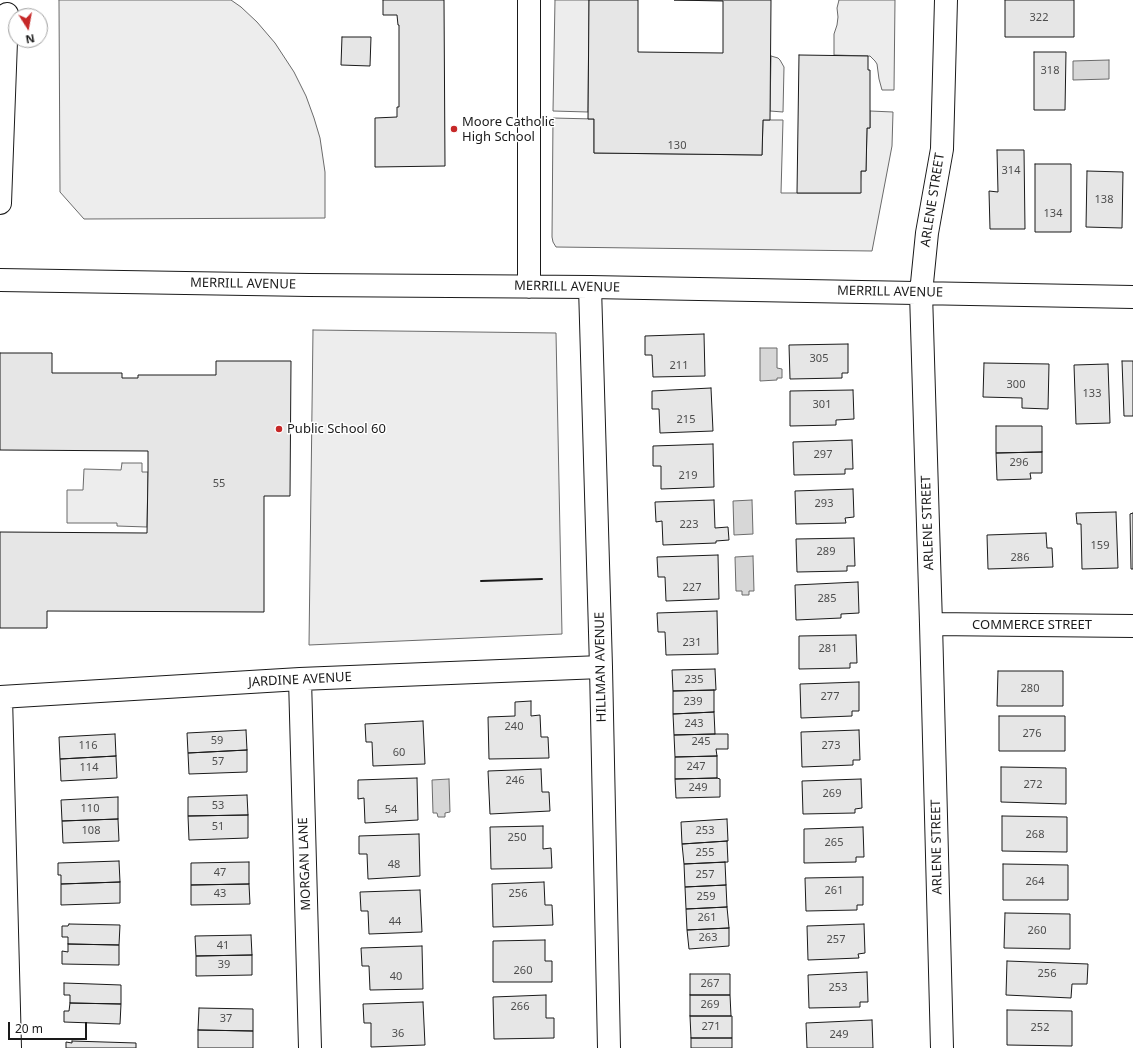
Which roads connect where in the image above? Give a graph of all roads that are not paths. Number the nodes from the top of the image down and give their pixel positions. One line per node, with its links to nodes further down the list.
1 (530, 0): 6 (street)
2 (946, 0): 8 (street, ARLENE STREET)
3 (7, 14): 4 (street)
4 (0, 204)
5 (0, 280): 6 (street, MERRILL AVENUE)
6 (529, 287): 7 (street, MERRILL AVENUE)
7 (590, 287): 8 (street, MERRILL AVENUE); 12 (street, HILLMAN AVENUE)
8 (921, 293): 9 (street, MERRILL AVENUE); 10 (street, ARLENE STREET)
9 (1133, 297)
10 (931, 624): 11 (street, COMMERCE STREET); 18 (street, ARLENE STREET)
11 (1133, 626)
12 (601, 667): 13 (street, JARDINE AVENUE); 17 (street, HILLMAN AVENUE)
13 (300, 679): 14 (street, JARDINE AVENUE); 16 (street, MORGAN LANE)
14 (0, 697): 15 (street)
15 (10, 1048)
16 (310, 1048)
17 (609, 1048)
18 (942, 1048)

